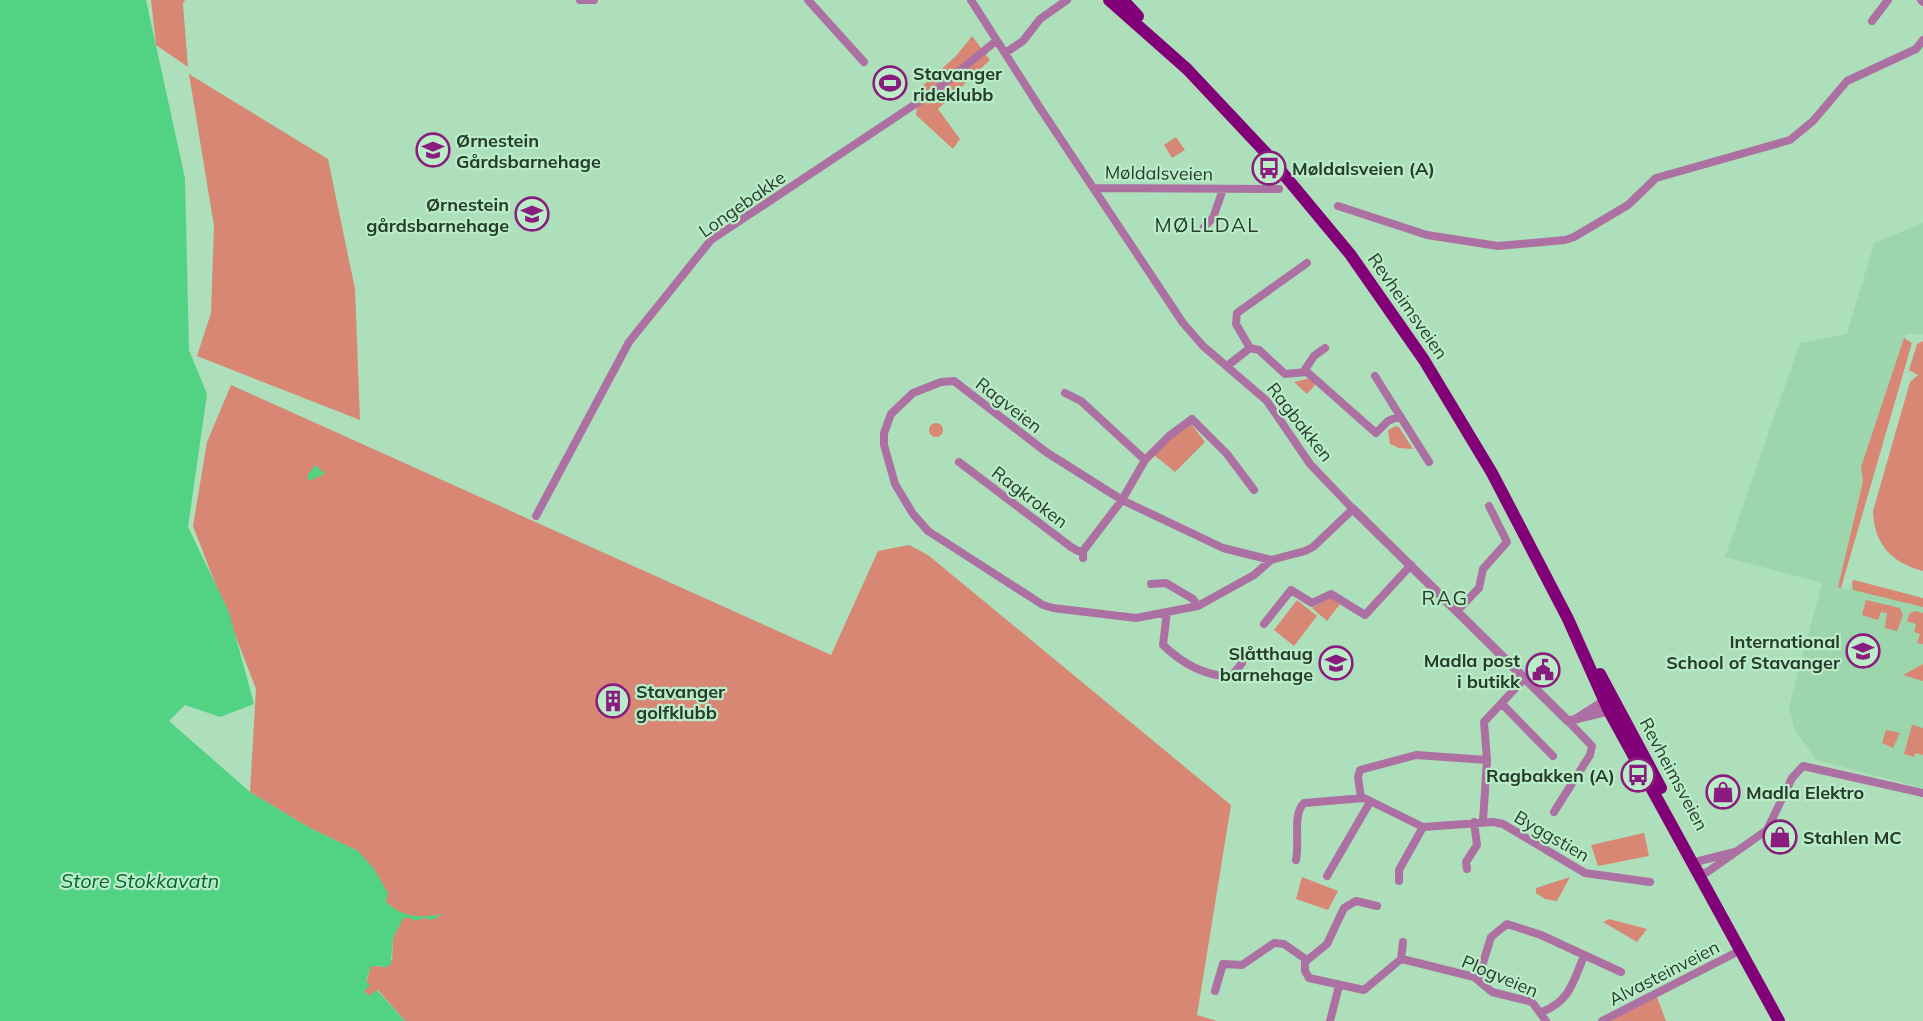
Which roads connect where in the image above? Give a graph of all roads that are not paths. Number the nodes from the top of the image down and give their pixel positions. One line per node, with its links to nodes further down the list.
1 (580, 0): 2 (street)
2 (594, 0)
3 (808, 0): 14 (street)
4 (971, 0): 10 (street, Ragbakken)
5 (1067, 0): 13 (street)
6 (1109, 0): 12 (main road, Revheimsveien)
7 (1123, 0): 12 (main road, Revheimsveien)
8 (1888, 0): 9 (street)
9 (1872, 21)
10 (996, 40): 13 (street, Ragbakken); 35 (street, Longebakke)
11 (1923, 40): 18 (street)
12 (1168, 51): 46 (main road, Revheimsveien)
13 (1005, 53): 15 (street, Ragbakken)
14 (864, 62)
15 (1094, 188): 16 (street, Møldalsveien); 23 (street, Ragbakken)
16 (1223, 189): 17 (street, Møldalsveien); 19 (street, Møldalsveien)
17 (1279, 189)
18 (1338, 206)
19 (1204, 226)
20 (1307, 263): 21 (street)
21 (1250, 348): 23 (street); 24 (street)
22 (1325, 348): 24 (street)
23 (1227, 366): 34 (street, Ragbakken)
24 (1304, 371): 27 (street)
25 (1375, 376): 27 (street)
26 (1065, 393): 28 (street)
27 (1400, 416): 30 (street)
28 (1145, 460): 31 (street, Ragkroken); 32 (street, Ragkroken)
29 (959, 462): 32 (street, Ragkroken)
30 (1429, 462)
31 (1254, 490)
32 (1122, 501): 36 (street, Ragveien); 41 (street, Ragveien)
33 (1489, 506): 40 (street)
34 (1353, 509): 36 (street, Ragveien); 37 (street, Ragbakken)
35 (536, 516)
36 (1271, 560): 39 (street, Ragveien)
37 (1411, 566): 40 (street, Ragbakken); 42 (street)
38 (1151, 584): 39 (street)
39 (1198, 606): 41 (street, Ragveien)
40 (1458, 610): 44 (street, Ragbakken)
41 (1167, 612): 43 (street)
42 (1264, 624)
43 (1242, 663)
44 (1525, 678): 45 (street); 47 (street, Ragbakken)
45 (1502, 704): 48 (street); 49 (street)
46 (1609, 705): 47 (street); 58 (main road, Revheimsveien)
47 (1572, 720): 53 (street, Ragbakken)
48 (1553, 756)
49 (1486, 760): 51 (street); 54 (street)
50 (1923, 793): 56 (street)
51 (1361, 798): 52 (street); 57 (street)
52 (1370, 802): 55 (street); 60 (street)
53 (1554, 812)
54 (1478, 821): 55 (street, Byggstien); 59 (street); 62 (street, Byggstien)
55 (1423, 827): 61 (street)
56 (1735, 852): 58 (street); 58 (street)
57 (1296, 860)
58 (1700, 868): 65 (main road, Revheimsveien)
59 (1467, 869)
60 (1327, 876)
61 (1399, 881)
62 (1650, 882)
63 (1377, 906): 68 (street)
64 (1403, 942): 67 (street)
65 (1739, 951): 76 (street, Alvasteinveien); 77 (main road, Revheimsveien)
66 (1584, 956): 69 (street); 70 (street); 73 (street)
67 (1401, 959): 70 (street, Plogveien); 71 (street)
68 (1307, 960): 71 (street); 72 (street)
69 (1621, 972)
70 (1478, 979): 73 (street, Plogveien)
71 (1339, 986): 74 (street)
72 (1215, 991)
73 (1542, 1012): 75 (street, Plogveien)
74 (1330, 1021)
75 (1546, 1021)
76 (1602, 1021)
77 (1779, 1021)

